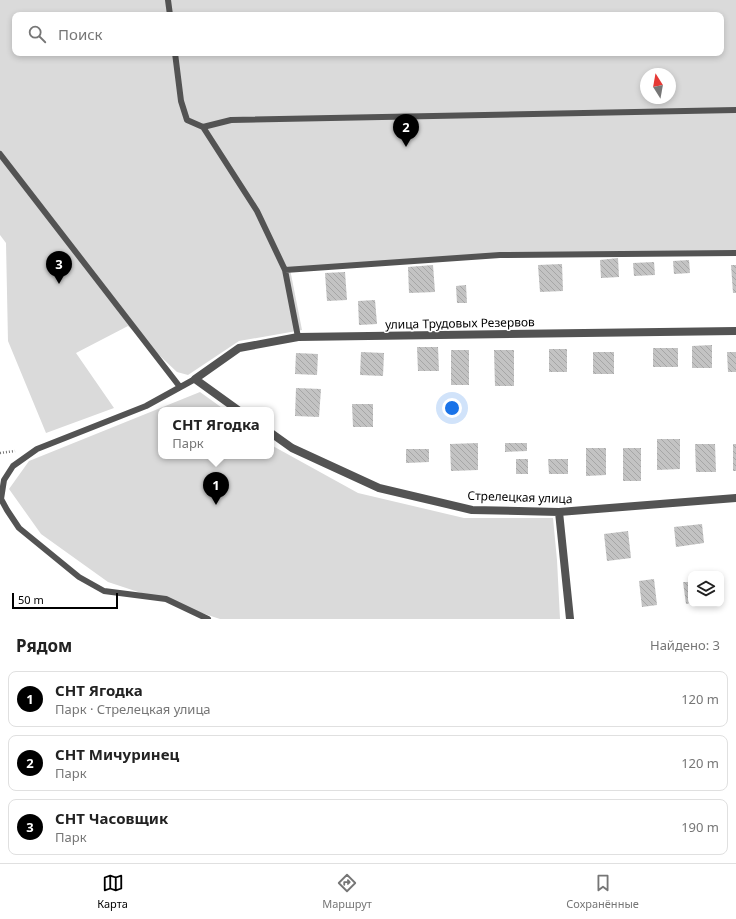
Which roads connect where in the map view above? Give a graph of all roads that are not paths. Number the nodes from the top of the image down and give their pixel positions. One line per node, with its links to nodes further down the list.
1 (168, 0): 2 (lane)
2 (170, 12)
3 (175, 56): 5 (lane)
4 (736, 110): 5 (lane)
5 (203, 127): 8 (lane)
6 (0, 154): 12 (lane)
7 (736, 253): 8 (lane)
8 (285, 270): 10 (lane)
9 (736, 331): 10 (street, улица Трудовых Резервов)
10 (298, 337): 11 (street, улица Трудовых Резервов)
11 (194, 379): 12 (lane); 13 (street)
12 (180, 387): 17 (lane)
13 (234, 407)
14 (274, 435): 16 (street, Стрелецкая улица)
15 (736, 498): 16 (street, Стрелецкая улица)
16 (559, 512): 18 (street)
17 (208, 619)
18 (570, 619)

